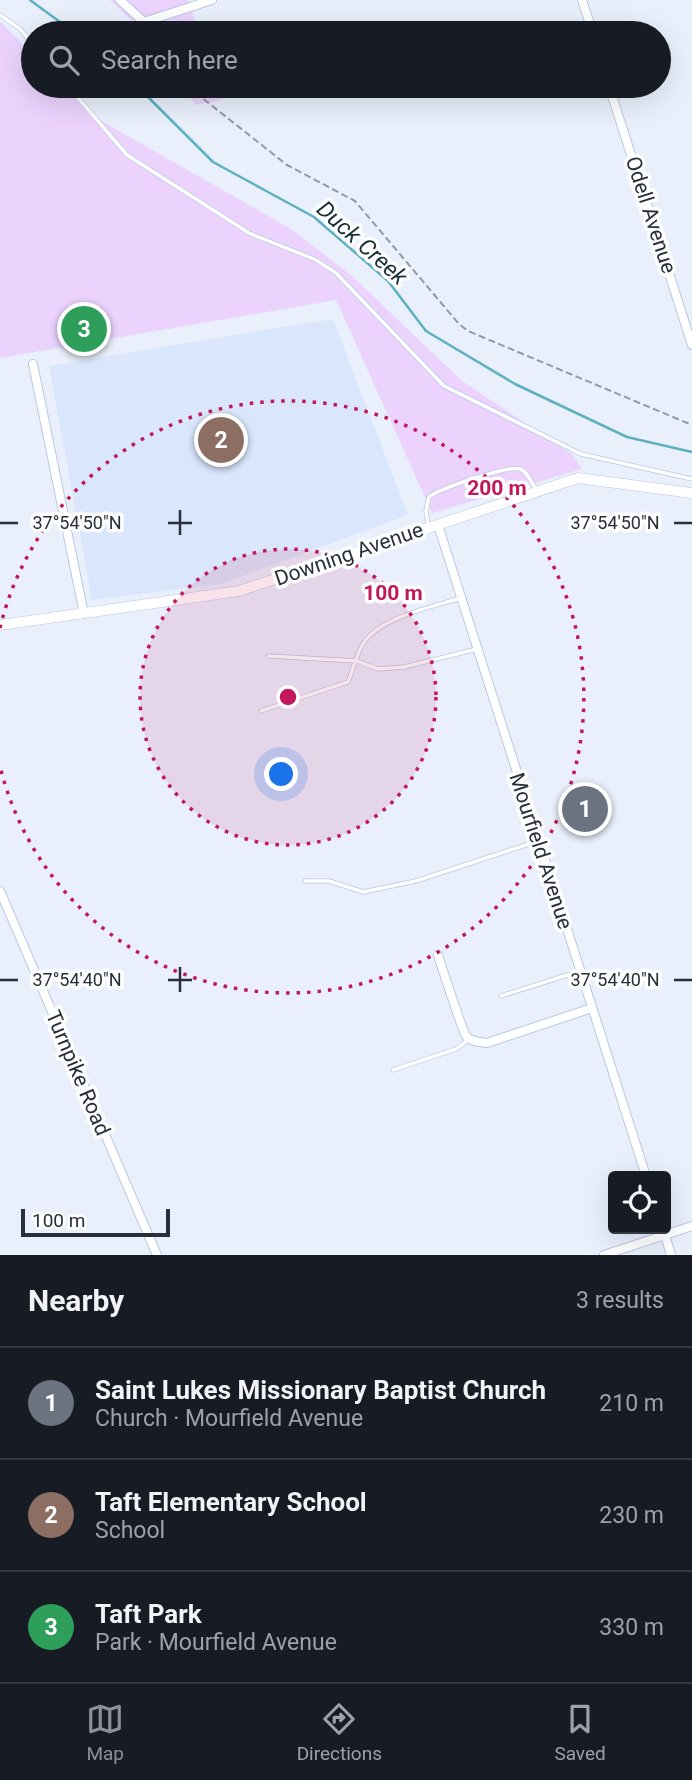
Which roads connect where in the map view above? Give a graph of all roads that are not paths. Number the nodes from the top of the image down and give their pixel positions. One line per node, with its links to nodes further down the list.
1 (120, 0): 5 (street)
2 (212, 0): 6 (street)
3 (582, 0): 7 (street)
4 (0, 15): 8 (lane)
5 (143, 21)
6 (147, 21)
7 (589, 21)
8 (21, 30)
9 (78, 98): 13 (lane)
10 (614, 98): 11 (street, Odell Avenue)
11 (692, 345)
12 (33, 364): 18 (street)
13 (692, 479)
14 (537, 491): 15 (street, Downing Avenue); 16 (street, Downing Avenue); 16 (lane)
15 (692, 493)
16 (433, 526): 17 (street, Mourfield Avenue); 18 (street, Downing Avenue)
17 (461, 598): 20 (street, Mourfield Avenue); 22 (lane)
18 (84, 614): 19 (street, Downing Avenue)
19 (0, 625)
20 (477, 649): 22 (lane); 24 (street, Mourfield Avenue)
21 (268, 656): 22 (lane)
22 (358, 661): 23 (lane)
23 (261, 711)
24 (538, 841): 25 (lane); 28 (street, Mourfield Avenue)
25 (305, 881)
26 (0, 891): 38 (street, Turnpike Road)
27 (438, 955): 31 (street)
28 (580, 971): 29 (lane); 30 (street, Mourfield Avenue)
29 (501, 996)
30 (592, 1008): 31 (street); 33 (street, Mourfield Avenue)
31 (469, 1038): 32 (lane)
32 (393, 1070)
33 (644, 1171)
34 (692, 1226): 35 (street)
35 (671, 1230)
36 (656, 1234): 39 (street)
37 (665, 1234): 40 (street)
38 (157, 1255)
39 (604, 1255)
40 (671, 1255)

